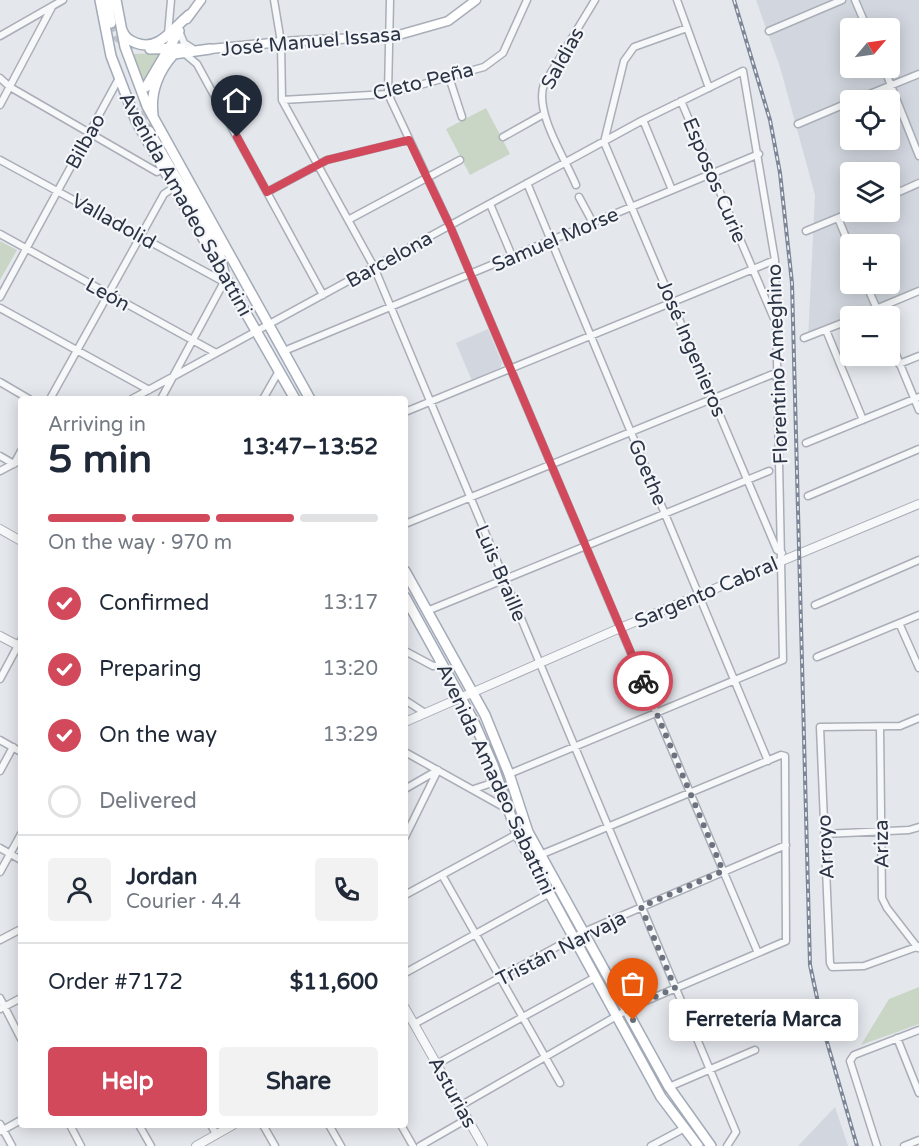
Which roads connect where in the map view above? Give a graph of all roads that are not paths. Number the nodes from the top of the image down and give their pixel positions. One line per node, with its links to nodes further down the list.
1 (48, 0): 16 (street)
2 (63, 0): 16 (street)
3 (100, 0): 38 (main road, Avenida Amadeo Sabattini)
4 (107, 0): 20 (main road)
5 (116, 0): 20 (main road, Avenida Amadeo Sabattini)
6 (171, 0): 17 (street)
7 (201, 0): 18 (main road)
8 (274, 0): 27 (street, Luis Braille)
9 (390, 0): 26 (street)
10 (476, 0): 26 (main road, José Manuel Issasa)
11 (527, 0): 35 (street, Cleto Peña)
12 (595, 0): 49 (street, Saldias)
13 (677, 0): 21 (street, Esposos Curie)
14 (842, 0): 23 (street)
15 (855, 0): 19 (street)
16 (52, 7): 25 (street); 40 (street)
17 (171, 11): 18 (street); 24 (street)
18 (189, 15): 22 (main road); 24 (main road)
19 (863, 18)
20 (115, 23): 24 (main road); 51 (main road, Avenida Amadeo Sabattini)
21 (687, 28): 42 (street, Esposos Curie); 58 (street)
22 (179, 31): 29 (main road); 31 (street)
23 (770, 31)
24 (168, 34)
25 (0, 36)
26 (388, 38): 27 (main road, José Manuel Issasa); 44 (street)
27 (281, 42): 30 (main road, José Manuel Issasa); 45 (street, Luis Braille)
28 (133, 48): 29 (main road)
29 (168, 49): 31 (main road); 41 (main road)
30 (210, 49): 31 (main road)
31 (192, 51): 32 (street); 32 (street); 51 (main road)
32 (197, 64): 74 (street)
33 (743, 71): 42 (street, Barcelona); 59 (street, Florentino Ameghino)
34 (919, 74): 39 (street)
35 (449, 77): 44 (street, Cleto Peña); 50 (street)
36 (0, 78): 40 (street)
37 (888, 78): 39 (street)
38 (118, 80): 55 (street, Bilbao); 65 (main road, Avenida Amadeo Sabattini)
39 (891, 85): 43 (street); 60 (street)
40 (10, 87): 47 (street); 55 (street)
41 (146, 87)
42 (709, 88): 46 (street, Barcelona)
43 (879, 90)
44 (388, 94): 45 (street, Cleto Peña); 57 (street)
45 (282, 100): 64 (street, Luis Braille)
46 (681, 101): 52 (street, Barcelona); 66 (street, Esposos Curie)
47 (0, 105)
48 (840, 106): 53 (street)
49 (544, 114): 56 (street); 63 (street, Saldias)
50 (462, 117)
51 (153, 119): 103 (main road, Avenida Amadeo Sabattini)
52 (643, 120): 58 (street, Barcelona); 72 (street)
53 (798, 124)
54 (149, 131): 94 (main road)
55 (89, 134): 65 (street); 73 (street, Bilbao)
56 (502, 137)
57 (409, 140): 64 (street); 67 (street)
58 (604, 142): 63 (street, Barcelona); 78 (street, José Ingenieros)
59 (759, 154): 66 (street, Samuel Morse); 90 (street, Florentino Ameghino)
60 (919, 156)
61 (0, 160): 73 (street, Valladolid)
62 (460, 160): 67 (street)
63 (567, 162): 68 (street, Barcelona); 70 (street, Saldias)
64 (316, 164): 74 (street); 80 (street, Luis Braille)
65 (162, 169): 71 (main road, Avenida Amadeo Sabattini)
66 (712, 173): 72 (street, Samuel Morse); 92 (street, Esposos Curie)
67 (427, 177): 80 (street); 82 (street)
68 (527, 183): 77 (street, Barcelona); 87 (street, Goethe)
69 (919, 183): 75 (street)
70 (576, 185)
71 (173, 188): 86 (street); 94 (main road, Avenida Amadeo Sabattini)
72 (672, 190): 78 (street, Samuel Morse)
73 (58, 191): 86 (street, Valladolid); 88 (street, Bilbao)
74 (267, 192): 97 (street)
75 (900, 192)
76 (579, 197): 81 (street)
77 (490, 204): 82 (street, Barcelona); 89 (street)
78 (632, 207): 81 (street, Samuel Morse); 99 (street, José Ingenieros)
79 (838, 218): 83 (street); 85 (street)
80 (348, 220): 91 (street, Luis Braille)
81 (593, 223): 87 (street, Samuel Morse)
82 (450, 226): 91 (street, Barcelona); 93 (street)
83 (806, 231)
84 (0, 234): 88 (street, León)
85 (845, 234)
86 (140, 235): 94 (street, Valladolid); 96 (street)
87 (551, 240): 89 (street, Samuel Morse); 108 (street, Goethe)
88 (26, 249): 96 (street, León); 98 (street, Bilbao)
89 (512, 256): 93 (street, Samuel Morse)
90 (775, 260): 92 (street); 104 (street, Florentino Ameghino)
91 (374, 267): 97 (street, Barcelona); 101 (street, Luis Braille)
92 (753, 269): 99 (street); 104 (street, Esposos Curie)
93 (470, 274): 101 (street, Samuel Morse); 117 (street)
94 (225, 279): 107 (main road, Avenida Amadeo Sabattini); 110 (street)
95 (919, 291): 100 (street)
96 (108, 294): 110 (street, León); 111 (street)
97 (323, 295): 103 (street, Barcelona)
98 (0, 297)
99 (672, 302): 108 (street); 130 (street, José Ingenieros)
100 (883, 306)
101 (391, 307): 112 (street, Samuel Morse); 132 (street, Luis Braille)
102 (0, 308): 111 (street)
103 (270, 324): 107 (street, Barcelona); 112 (main road, Avenida Amadeo Sabattini)
104 (776, 324): 119 (street, Florentino Ameghino)
105 (840, 324): 106 (street)
106 (826, 330): 109 (street); 135 (street)
107 (256, 332): 113 (street, Barcelona); 118 (main road, Avenida Amadeo Sabattini)
108 (591, 336): 117 (street); 136 (street, Goethe)
109 (804, 339)
110 (193, 341): 113 (street, León); 120 (street)
111 (77, 351): 122 (street); 124 (street)
112 (284, 351): 129 (main road, Avenida Amadeo Sabattini)
113 (216, 353): 120 (street, Barcelona)
114 (919, 356): 115 (street)
115 (900, 364)
116 (900, 366): 131 (street)
117 (510, 369): 132 (street); 143 (street)
118 (279, 371): 127 (street); 128 (main road, Avenida Amadeo Sabattini)
119 (778, 372): 130 (street); 155 (street, Florentino Ameghino)
120 (173, 376): 122 (street, Barcelona); 126 (street)
121 (0, 382): 123 (street)
122 (149, 390): 125 (street, Barcelona)
123 (24, 396)
124 (52, 396)
125 (138, 396)
126 (163, 396)
127 (265, 396)
128 (293, 396)
129 (308, 396)
130 (713, 398): 136 (street); 146 (street, José Ingenieros)
131 (917, 398): 133 (street); 135 (street)
132 (430, 401): 134 (street); 148 (street, Luis Braille)
133 (919, 410)
134 (408, 411)
135 (863, 420): 137 (street)
136 (631, 432): 143 (street); 150 (street, Goethe)
137 (806, 443)
138 (919, 449): 147 (street)
139 (0, 456): 142 (street)
140 (18, 457): 142 (street)
141 (18, 462): 142 (street)
142 (14, 464): 144 (street)
143 (551, 464): 148 (street); 154 (street)
144 (0, 471)
145 (769, 471): 146 (street)
146 (748, 480): 150 (street); 155 (street, José Ingenieros)
147 (808, 496)
148 (470, 498): 151 (street); 158 (street, Luis Braille)
149 (919, 504): 155 (street, Sargento Cabral)
150 (665, 514): 154 (street); 159 (street, Goethe)
151 (408, 523)
152 (0, 529): 153 (street)
153 (18, 539)
154 (586, 546): 158 (street); 165 (street)
155 (782, 557): 159 (street, Sargento Cabral); 175 (street, Florentino Ameghino)
156 (919, 560): 161 (street)
157 (408, 576): 162 (main road, Avenida Amadeo Sabattini)
158 (504, 580): 162 (street); 171 (street, Luis Braille)
159 (699, 595): 165 (street, Sargento Cabral); 175 (street, Goethe)
160 (408, 602): 172 (main road, Avenida Amadeo Sabattini)
161 (814, 605)
162 (427, 611): 176 (main road, Avenida Amadeo Sabattini)
163 (919, 615): 164 (street)
164 (899, 623): 170 (street); 173 (street)
165 (620, 627): 171 (street, Sargento Cabral); 179 (street)
166 (0, 636): 167 (street)
167 (18, 643)
168 (18, 647): 174 (street)
169 (408, 653): 172 (street)
170 (817, 657)
171 (539, 663): 176 (street, Sargento Cabral); 185 (street, Luis Braille)
172 (443, 665): 177 (main road, Avenida Amadeo Sabattini)
173 (919, 668)
174 (0, 678)
175 (734, 680): 179 (street); 189 (street, Goethe)
176 (473, 692): 177 (street, Sargento Cabral); 193 (main road, Avenida Amadeo Sabattini)
177 (461, 697): 180 (street, Sargento Cabral); 190 (main road, Avenida Amadeo Sabattini)
178 (408, 702): 180 (street)
179 (656, 712): 185 (street); 196 (street)
180 (425, 713): 182 (street, Sargento Cabral)
181 (919, 718): 183 (street)
182 (408, 721)
183 (880, 726): 201 (street, Ariza); 203 (street, Arroyo)
184 (0, 740): 186 (street)
185 (573, 745): 193 (street); 198 (street, Luis Braille)
186 (13, 747): 187 (street); 192 (street)
187 (18, 750)
188 (408, 754): 191 (street)
189 (768, 761): 196 (street); 205 (street)
190 (493, 765): 195 (street); 197 (main road, Avenida Amadeo Sabattini)
191 (438, 770): 194 (street); 195 (street); 200 (street)
192 (0, 771)
193 (509, 774): 208 (main road, Avenida Amadeo Sabattini)
194 (408, 787)
195 (473, 789): 197 (street)
196 (690, 793): 198 (street); 210 (street)
197 (507, 809): 202 (main road, Avenida Amadeo Sabattini)
198 (607, 826): 208 (street); 215 (street, Luis Braille)
199 (919, 827): 201 (street)
200 (408, 831)
201 (881, 831): 203 (street); 221 (street, Ariza)
202 (516, 834): 212 (street); 214 (main road, Avenida Amadeo Sabattini)
203 (824, 834): 221 (street, Arroyo)
204 (18, 839): 207 (street)
205 (786, 845): 210 (street, Tristán Narvaja); 222 (street)
206 (0, 848): 207 (street)
207 (10, 853): 209 (street); 211 (street)
208 (540, 855): 217 (main road, Avenida Amadeo Sabattini)
209 (18, 858)
210 (723, 871): 215 (street, Tristán Narvaja); 222 (street)
211 (0, 872)
212 (442, 875): 213 (street); 218 (street)
213 (408, 893)
214 (548, 894): 218 (street); 219 (main road, Avenida Amadeo Sabattini)
215 (641, 907): 217 (street, Tristán Narvaja); 226 (street, Luis Braille)
216 (18, 930): 220 (street)
217 (584, 932): 219 (street, Tristán Narvaja); 230 (main road, Avenida Amadeo Sabattini)
218 (476, 934): 223 (street); 224 (street)
219 (572, 938): 224 (street, Tristán Narvaja); 225 (main road, Avenida Amadeo Sabattini)
220 (0, 939)
221 (918, 947)
222 (758, 953): 226 (street)
223 (408, 971)
224 (500, 978): 232 (street); 234 (street, Tristán Narvaja)
225 (594, 978): 232 (street); 233 (main road, Avenida Amadeo Sabattini)
226 (675, 988): 230 (street); 242 (street, Luis Braille)
227 (0, 998): 229 (street)
228 (18, 1000): 229 (street)
229 (2, 1008): 237 (street)
230 (627, 1010): 233 (street); 244 (main road, Avenida Amadeo Sabattini)
231 (408, 1013): 234 (street, Asturias)
232 (523, 1017): 240 (street); 241 (street)
233 (616, 1018): 240 (street); 246 (main road, Avenida Amadeo Sabattini)
234 (414, 1024): 235 (street, Tristán Narvaja); 241 (street, Asturias)
235 (408, 1028)
236 (919, 1030): 238 (street)
237 (18, 1034)
238 (897, 1038): 245 (street); 275 (street)
239 (755, 1050): 242 (street)
240 (546, 1058): 243 (street); 247 (street)
241 (437, 1064): 247 (street, Asturias)
242 (709, 1069): 244 (street); 274 (street, Luis Braille)
243 (560, 1083)
244 (669, 1087): 273 (main road, Avenida Amadeo Sabattini)
245 (919, 1093)
246 (666, 1104): 258 (main road, Avenida Amadeo Sabattini); 260 (street)
247 (460, 1106): 248 (street, Asturias)
248 (468, 1119): 269 (street); 270 (street, Asturias)
249 (18, 1121): 250 (street)
250 (1, 1128): 263 (street)
251 (72, 1128): 264 (street)
252 (141, 1128): 265 (street)
253 (213, 1128): 259 (street)
254 (227, 1128): 259 (street)
255 (265, 1128): 266 (street)
256 (331, 1128): 267 (street)
257 (403, 1128): 268 (street)
258 (683, 1129): 260 (street); 272 (main road, Avenida Amadeo Sabattini)
259 (216, 1134): 262 (street)
260 (673, 1134): 271 (street)
261 (919, 1140): 276 (street)
262 (200, 1145)
263 (12, 1146)
264 (81, 1146)
265 (151, 1146)
266 (275, 1146)
267 (341, 1146)
268 (413, 1146)
269 (420, 1146)
270 (483, 1146)
271 (651, 1146)
272 (698, 1146)
273 (711, 1146)
274 (728, 1146)
275 (877, 1146)
276 (904, 1146)

